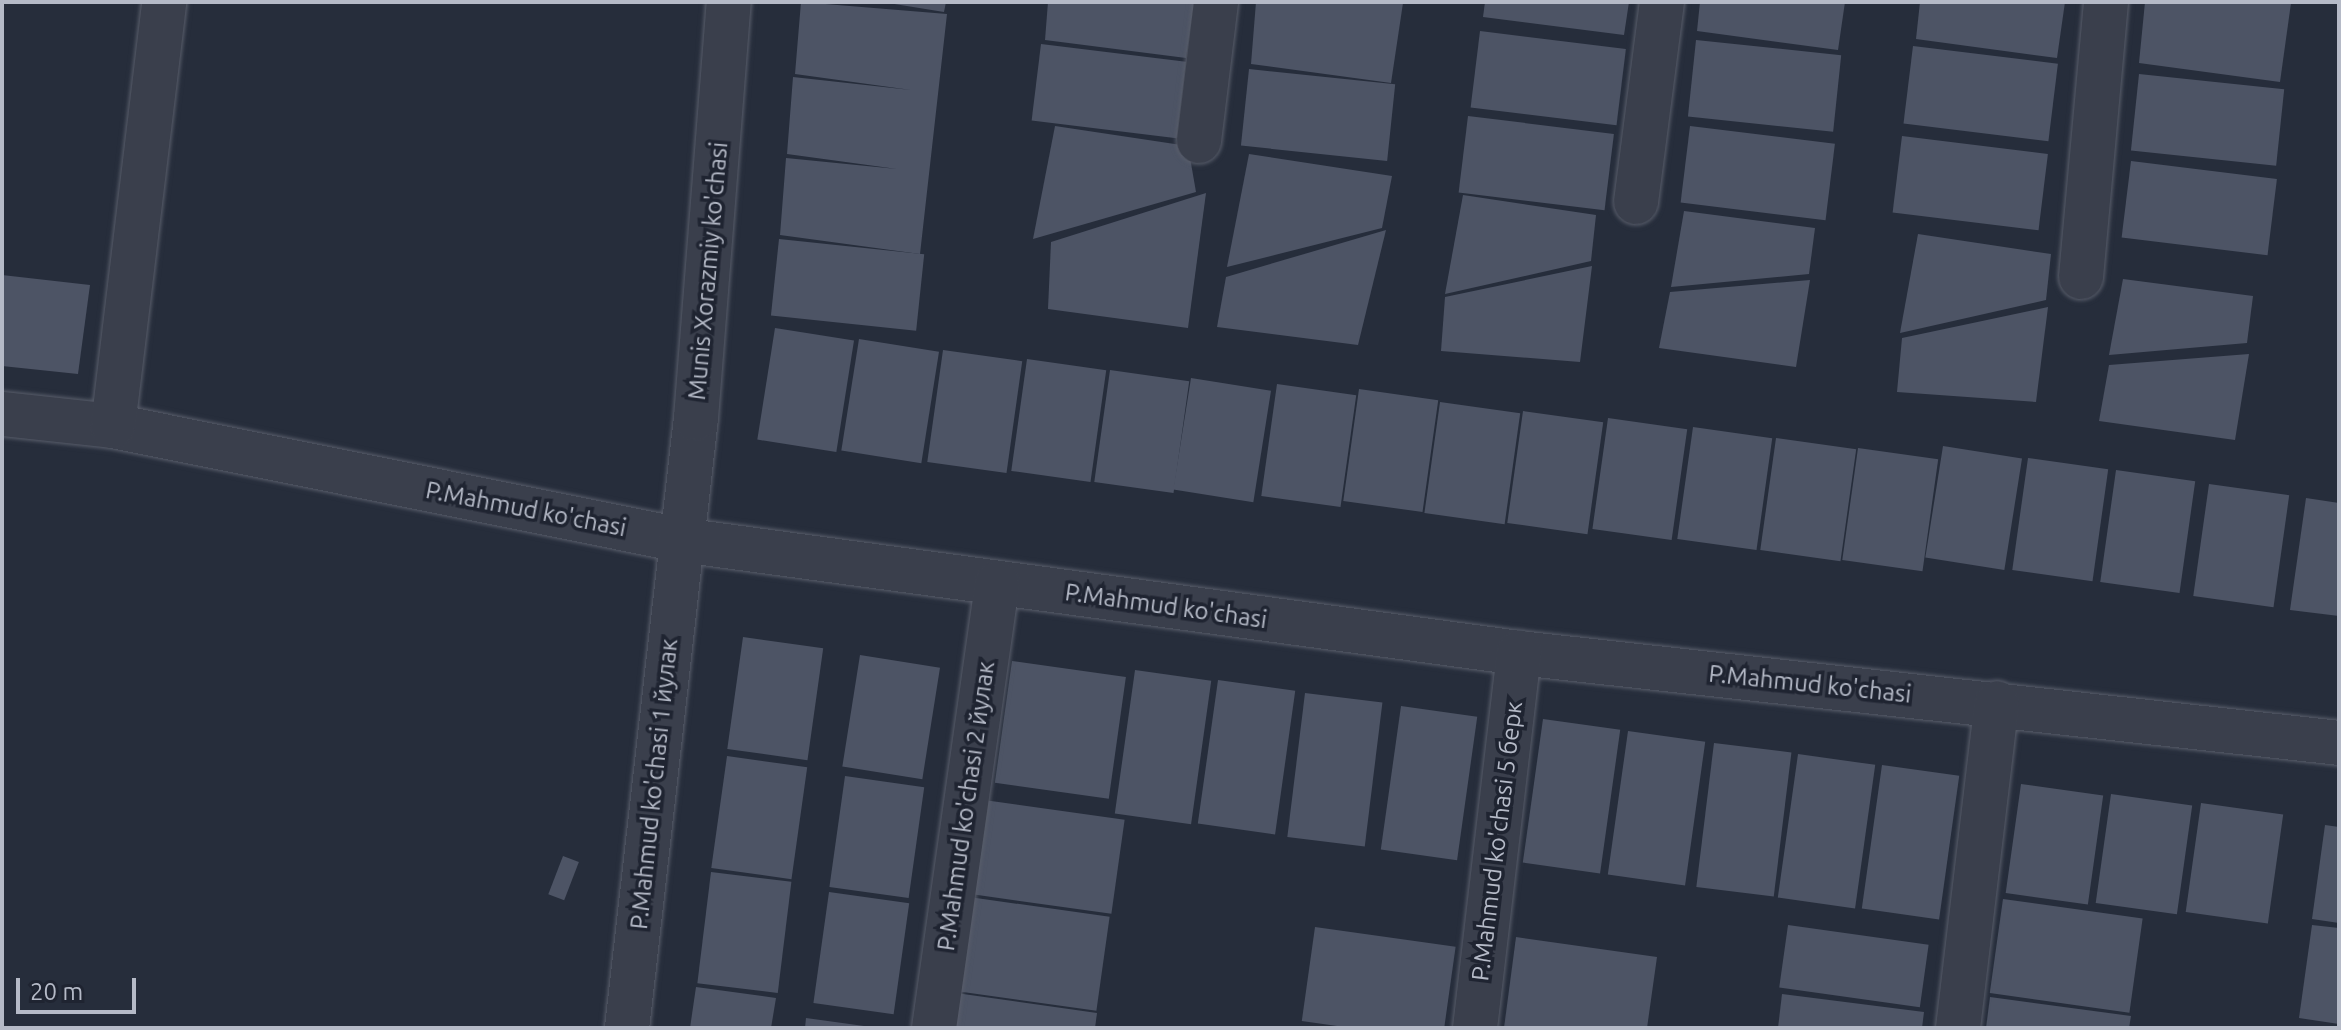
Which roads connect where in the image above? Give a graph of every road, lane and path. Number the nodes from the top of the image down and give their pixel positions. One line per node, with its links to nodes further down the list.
1 (164, 2): 10 (street)
2 (729, 2): 11 (street, Munis Xorazmiy ko'chasi)
3 (1216, 2): 6 (street)
4 (1662, 2): 7 (street)
5 (2106, 2): 8 (street)
6 (1199, 141)
7 (1636, 202)
8 (2081, 277)
9 (2, 414): 10 (street, P.Mahmud ko'chasi)
10 (113, 426): 11 (street, P.Mahmud ko'chasi)
11 (681, 540): 12 (street, P.Mahmud ko'chasi); 16 (street, P.Mahmud ko'chasi 1 йулак)
12 (997, 583): 13 (street, P.Mahmud ko'chasi); 17 (street, P.Mahmud ko'chasi 2 йулак)
13 (1519, 653): 14 (street, P.Mahmud ko'chasi); 18 (street, P.Mahmud ko'chasi 5 берк)
14 (1997, 703): 15 (street, P.Mahmud ko'chasi); 19 (street)
15 (2339, 743)
16 (627, 1028)
17 (934, 1028)
18 (1475, 1028)
19 (1958, 1028)

